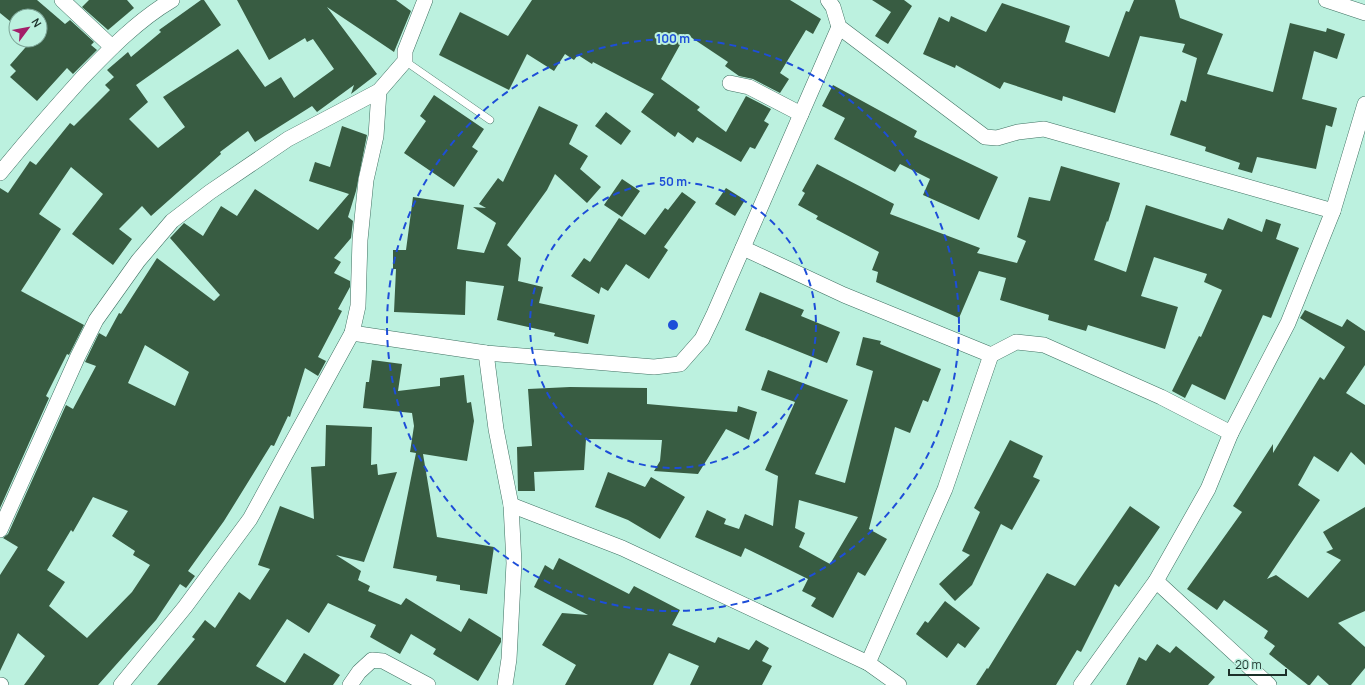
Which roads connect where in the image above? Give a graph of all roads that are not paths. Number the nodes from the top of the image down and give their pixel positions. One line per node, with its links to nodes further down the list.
1 (62, 0): 8 (street)
2 (172, 0): 8 (street)
3 (425, 0): 9 (street)
4 (828, 0): 7 (street)
5 (1326, 0): 6 (street)
6 (1365, 13)
7 (839, 27): 13 (street); 16 (street)
8 (112, 47): 15 (street)
9 (405, 61): 11 (street); 14 (lane)
10 (730, 83): 13 (street)
11 (379, 91): 18 (street); 23 (street)
12 (1365, 104): 16 (street)
13 (801, 114): 17 (street)
14 (490, 120)
15 (0, 173)
16 (1333, 211): 21 (street)
17 (743, 248): 19 (street); 20 (street)
18 (352, 333): 19 (street); 26 (street)
19 (486, 353): 22 (street)
20 (991, 355): 21 (street); 25 (street)
21 (1231, 433): 24 (street)
22 (511, 505): 25 (street); 29 (street)
23 (0, 530)
24 (1156, 581): 31 (street); 32 (street)
25 (868, 663): 30 (street)
26 (121, 685)
27 (350, 685): 28 (street)
28 (428, 685)
29 (505, 685)
30 (899, 685)
31 (1081, 685)
32 (1269, 685)

